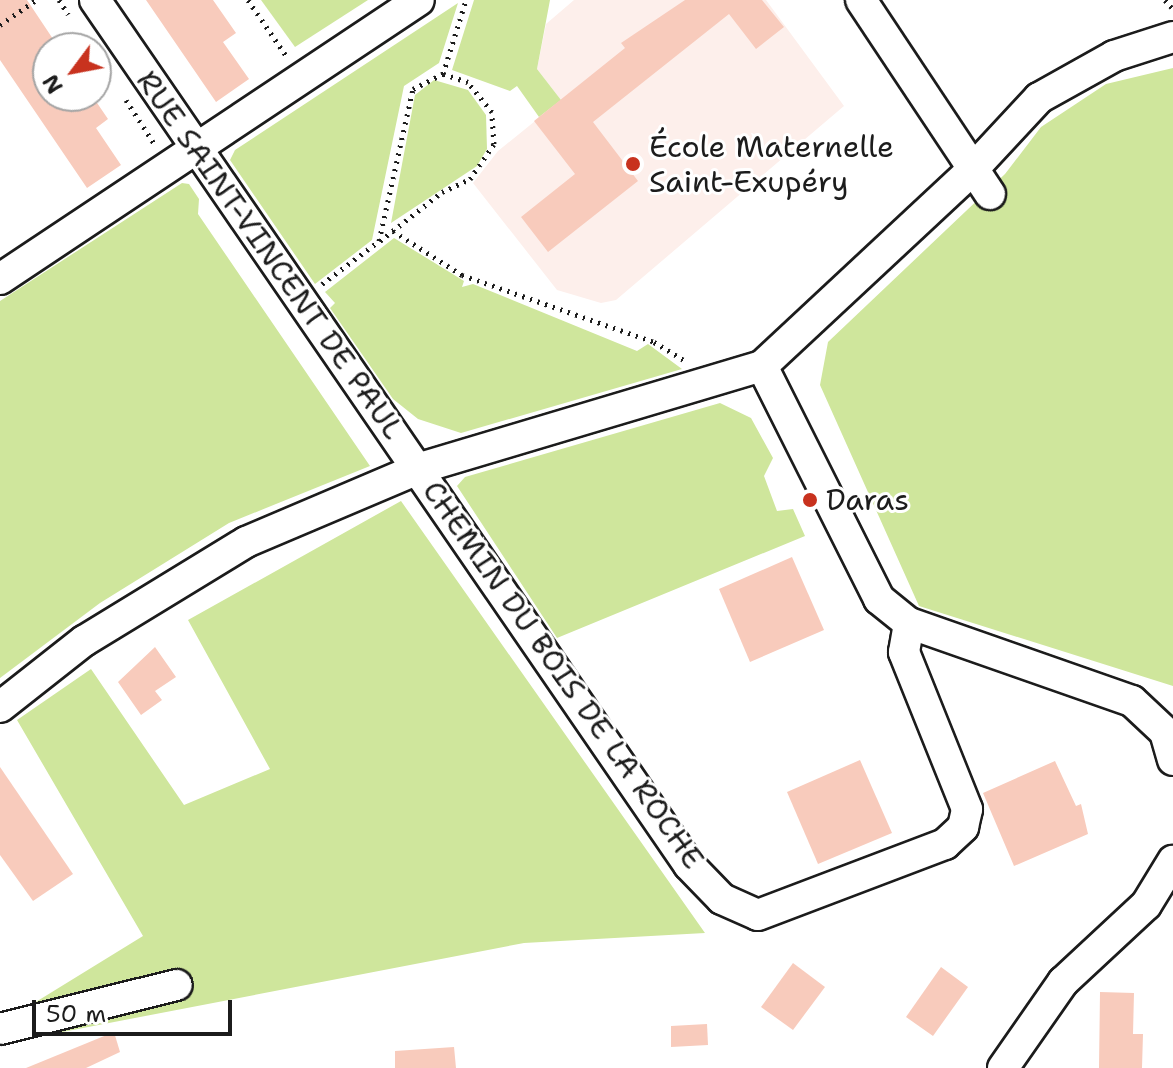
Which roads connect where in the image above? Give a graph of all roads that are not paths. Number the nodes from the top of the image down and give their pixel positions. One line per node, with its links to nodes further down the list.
1 (95, 0): 5 (street, RUE SAINT-VINCENT DE PAUL)
2 (419, 0): 5 (street)
3 (861, 0): 6 (street)
4 (1173, 37): 6 (street)
5 (194, 148): 8 (street); 10 (street, RUE SAINT-VINCENT DE PAUL)
6 (973, 169): 7 (street); 9 (street)
7 (990, 194)
8 (0, 279)
9 (762, 366): 10 (street); 11 (street)
10 (420, 468): 11 (street, CHEMIN DU BOIS DE LA ROCHE); 12 (street)
11 (909, 623): 13 (street)
12 (0, 707)
13 (1173, 760)
14 (1173, 861): 17 (street)
15 (177, 985): 16 (street)
16 (0, 1029)
17 (1003, 1068)

